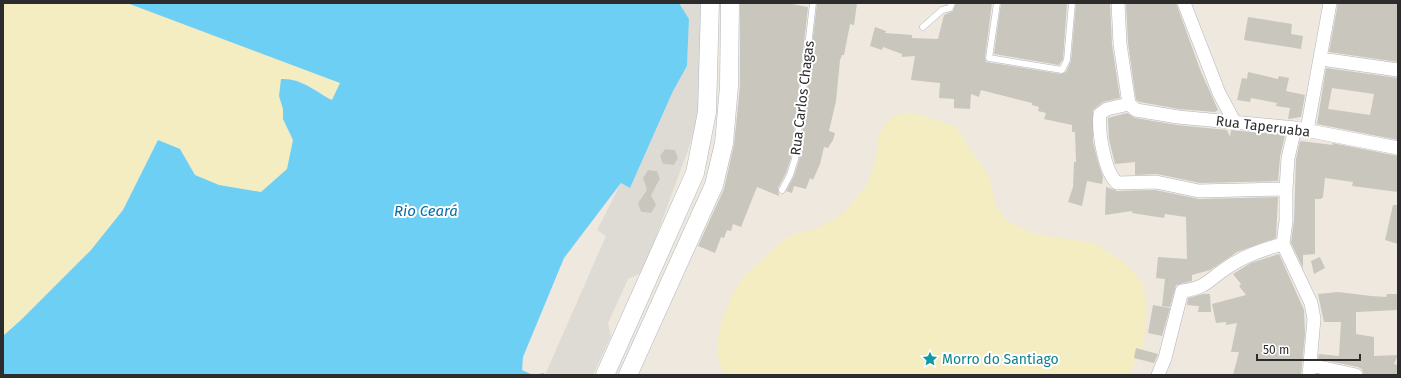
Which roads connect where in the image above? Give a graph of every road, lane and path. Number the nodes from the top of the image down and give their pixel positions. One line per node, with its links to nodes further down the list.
1 (710, 3): 21 (main road)
2 (730, 3): 22 (main road)
3 (813, 3): 18 (lane, Rua Carlos Chagas)
4 (952, 3): 10 (lane)
5 (997, 3): 6 (lane)
6 (1072, 3)
7 (1118, 3): 13 (street)
8 (1184, 3): 14 (street)
9 (1330, 3): 11 (street)
10 (923, 27)
11 (1320, 59): 12 (street); 15 (street)
12 (1398, 70)
13 (1129, 104): 14 (street, Rua Taperuaba); 17 (street)
14 (1234, 121): 15 (street, Rua Taperuaba)
15 (1301, 129): 16 (street, Rua Taperuaba); 17 (street)
16 (1398, 148)
17 (1286, 189): 19 (street)
18 (782, 190)
19 (1283, 244): 20 (street); 23 (street)
20 (1310, 370): 24 (street)
21 (605, 375)
22 (628, 375)
23 (1158, 375)
24 (1356, 375)

